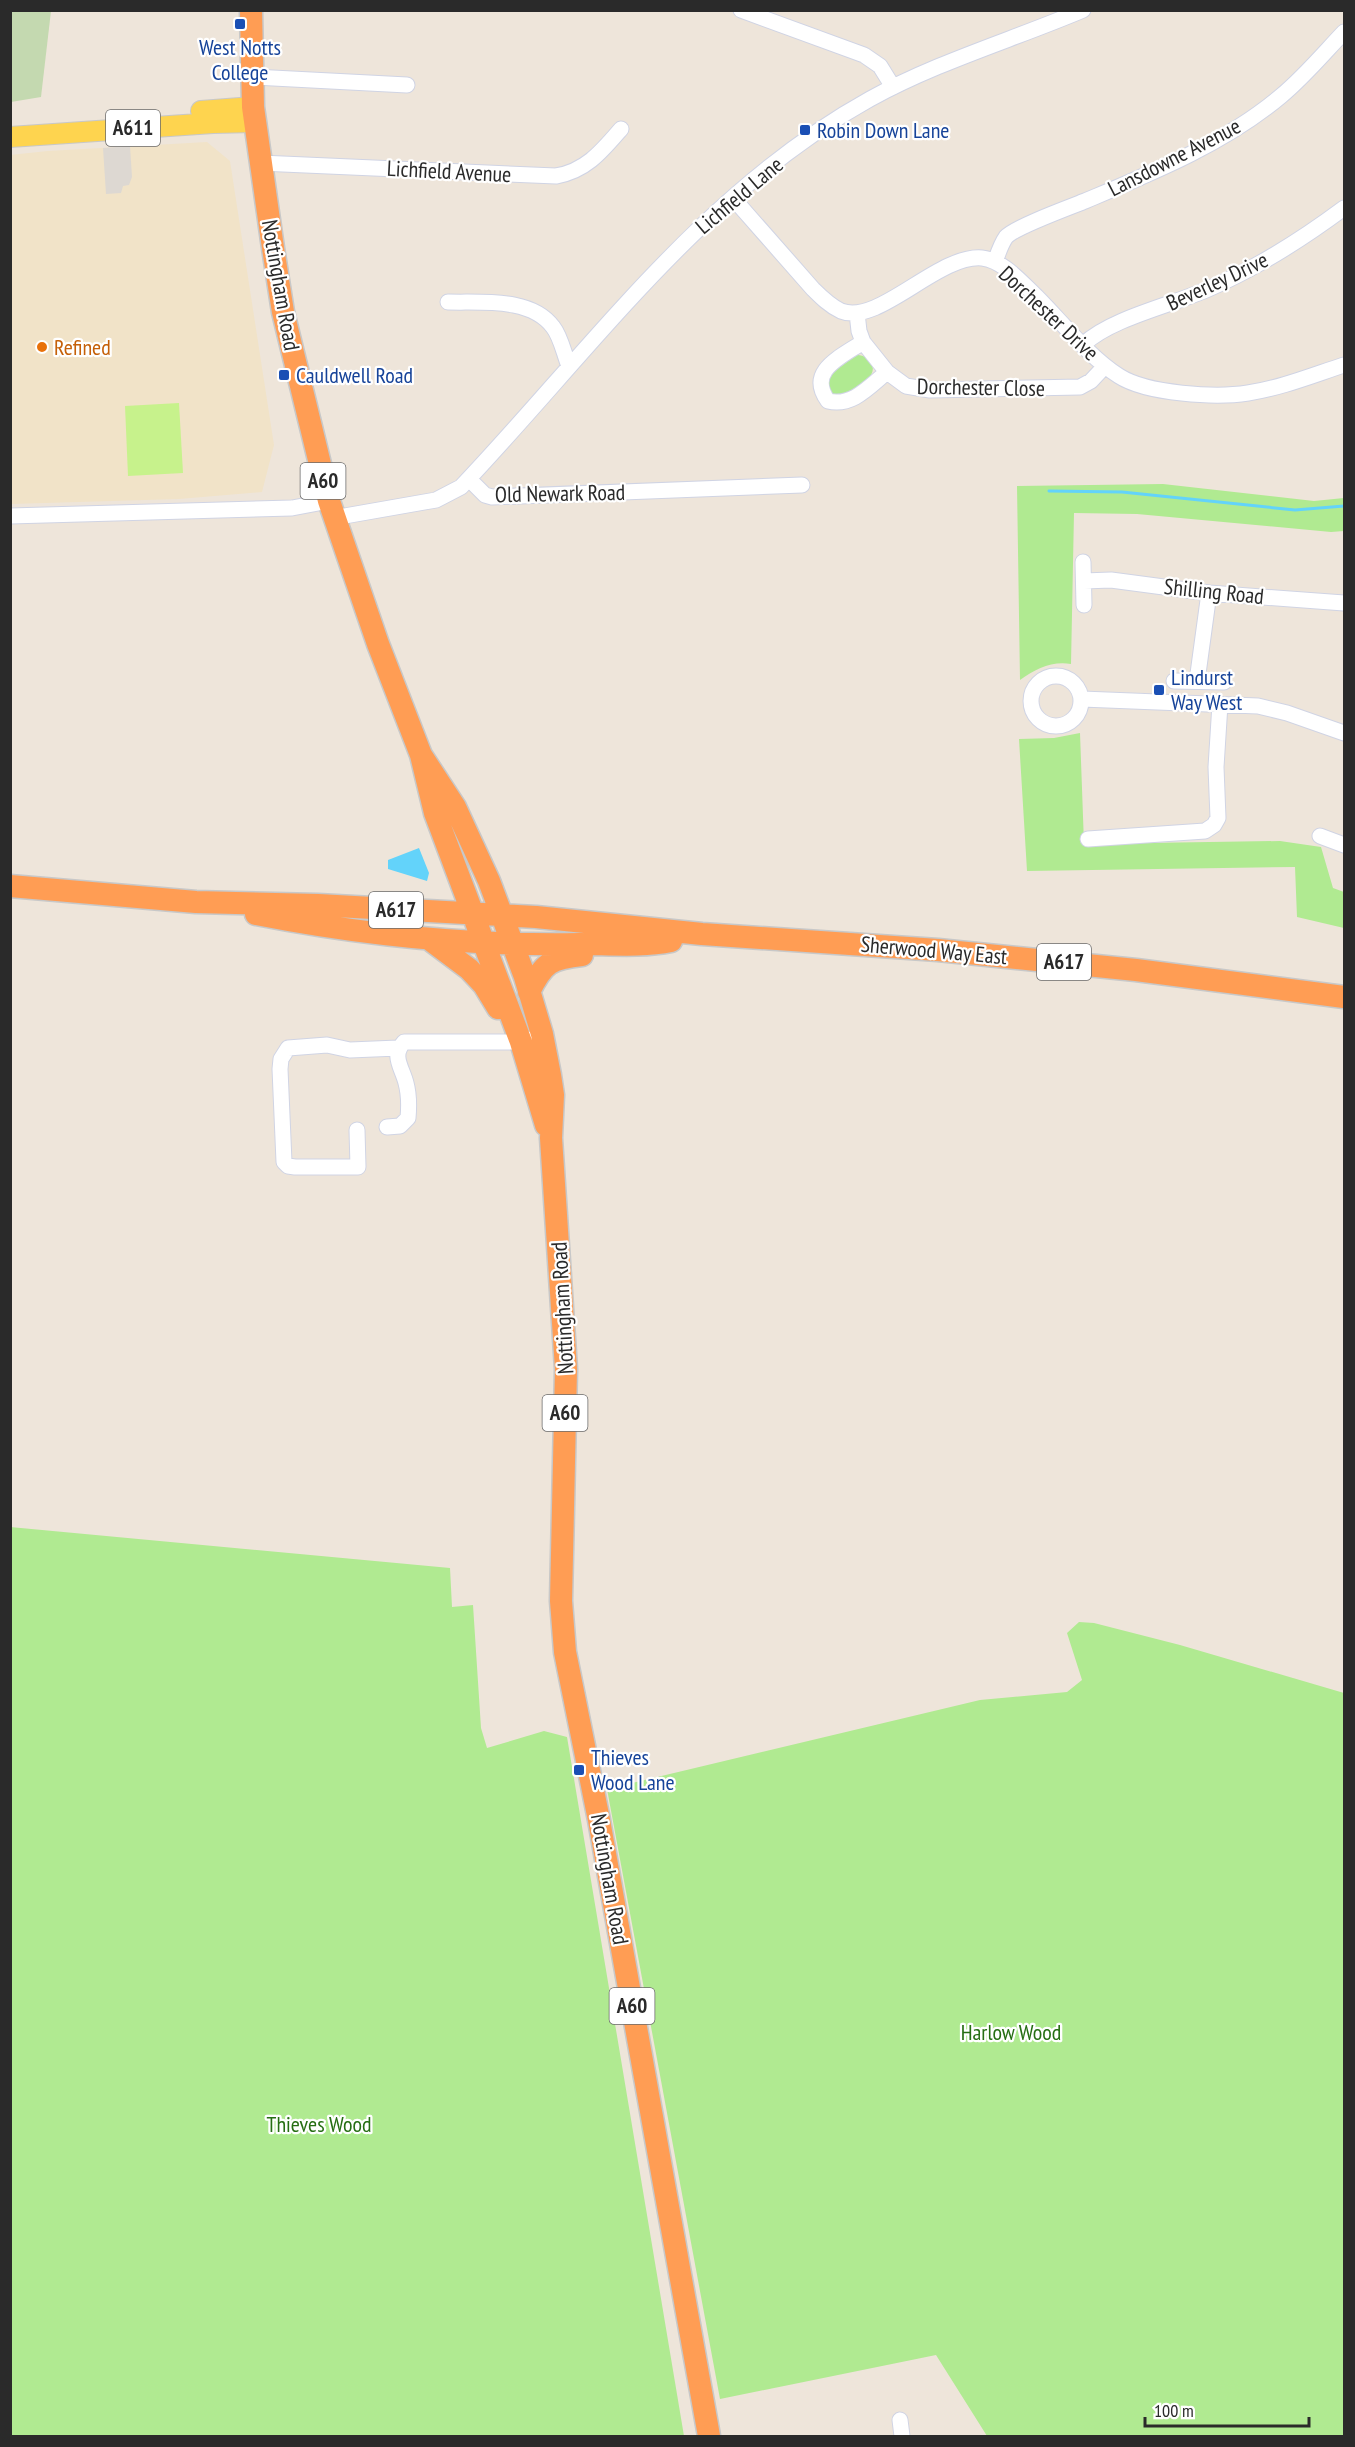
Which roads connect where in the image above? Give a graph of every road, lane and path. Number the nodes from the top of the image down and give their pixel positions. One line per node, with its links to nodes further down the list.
1 (251, 10): 6 (highway, Nottingham Road / A60)
2 (741, 10): 4 (street)
3 (1083, 10): 8 (street, Lichfield Lane)
4 (757, 13): 8 (street)
5 (1344, 32): 16 (street, Lansdowne Avenue)
6 (252, 77): 7 (street); 9 (highway, Nottingham Road / A60)
7 (407, 85)
8 (893, 87): 14 (street, Lichfield Lane)
9 (254, 115): 10 (main road, A611); 12 (main road, A611); 13 (highway, Nottingham Road / A60)
10 (10, 126)
11 (621, 129): 13 (street, Lichfield Avenue)
12 (10, 137)
13 (260, 163): 27 (highway, Nottingham Road / A60)
14 (732, 198): 18 (street); 22 (street, Lichfield Lane)
15 (1344, 208): 20 (street, Beverley Drive)
16 (995, 262): 18 (street, Dorchester Drive); 20 (street, Dorchester Drive)
17 (448, 302): 22 (street)
18 (857, 313): 19 (street, Dorchester Close)
19 (863, 342): 24 (street, Dorchester Close); 24 (street)
20 (1084, 344): 23 (street, Dorchester Drive)
21 (1344, 365): 23 (street, Dorchester Drive)
22 (569, 366): 25 (street, Lichfield Lane)
23 (1105, 366): 24 (street, Dorchester Close)
24 (887, 372)
25 (469, 479): 26 (street, Old Newark Road); 27 (street, Old Newark Road)
26 (802, 485)
27 (331, 510): 28 (street); 40 (highway, Nottingham Road / A60)
28 (10, 516)
29 (1083, 562): 30 (street)
30 (1084, 581): 31 (street, Shilling Road); 33 (street)
31 (1209, 593): 32 (street, Shilling Road); 35 (street)
32 (1344, 603)
33 (1084, 605)
34 (1174, 681): 35 (street)
35 (1197, 681): 36 (street)
36 (1224, 682)
37 (1082, 699): 38 (street)
38 (1220, 704): 39 (street); 42 (street)
39 (1344, 733)
40 (421, 755): 46 (highway, Nottingham Road / A60); 46 (highway, Nottingham Road / A60)
41 (1320, 836): 43 (street)
42 (1088, 838)
43 (1339, 849)
44 (10, 886): 45 (highway, A617)
45 (196, 902): 46 (highway, A617); 48 (highway, A617)
46 (492, 929): 47 (highway, Sherwood Way East / A617); 48 (highway, A617); 49 (highway); 50 (highway, Nottingham Road / A60); 52 (highway, Nottingham Road / A60)
47 (702, 934): 49 (highway, Sherwood Way East / A617); 51 (highway, Sherwood Way East / A617)
48 (428, 939): 52 (highway)
49 (627, 943): 50 (highway)
50 (529, 992): 52 (highway, Nottingham Road / A60)
51 (1344, 997)
52 (531, 1038): 53 (street); 57 (highway, Nottingham Road / A60)
53 (398, 1048): 54 (street); 55 (street)
54 (387, 1127)
55 (357, 1130)
56 (900, 2420): 58 (street)
57 (709, 2436)
58 (902, 2436)

